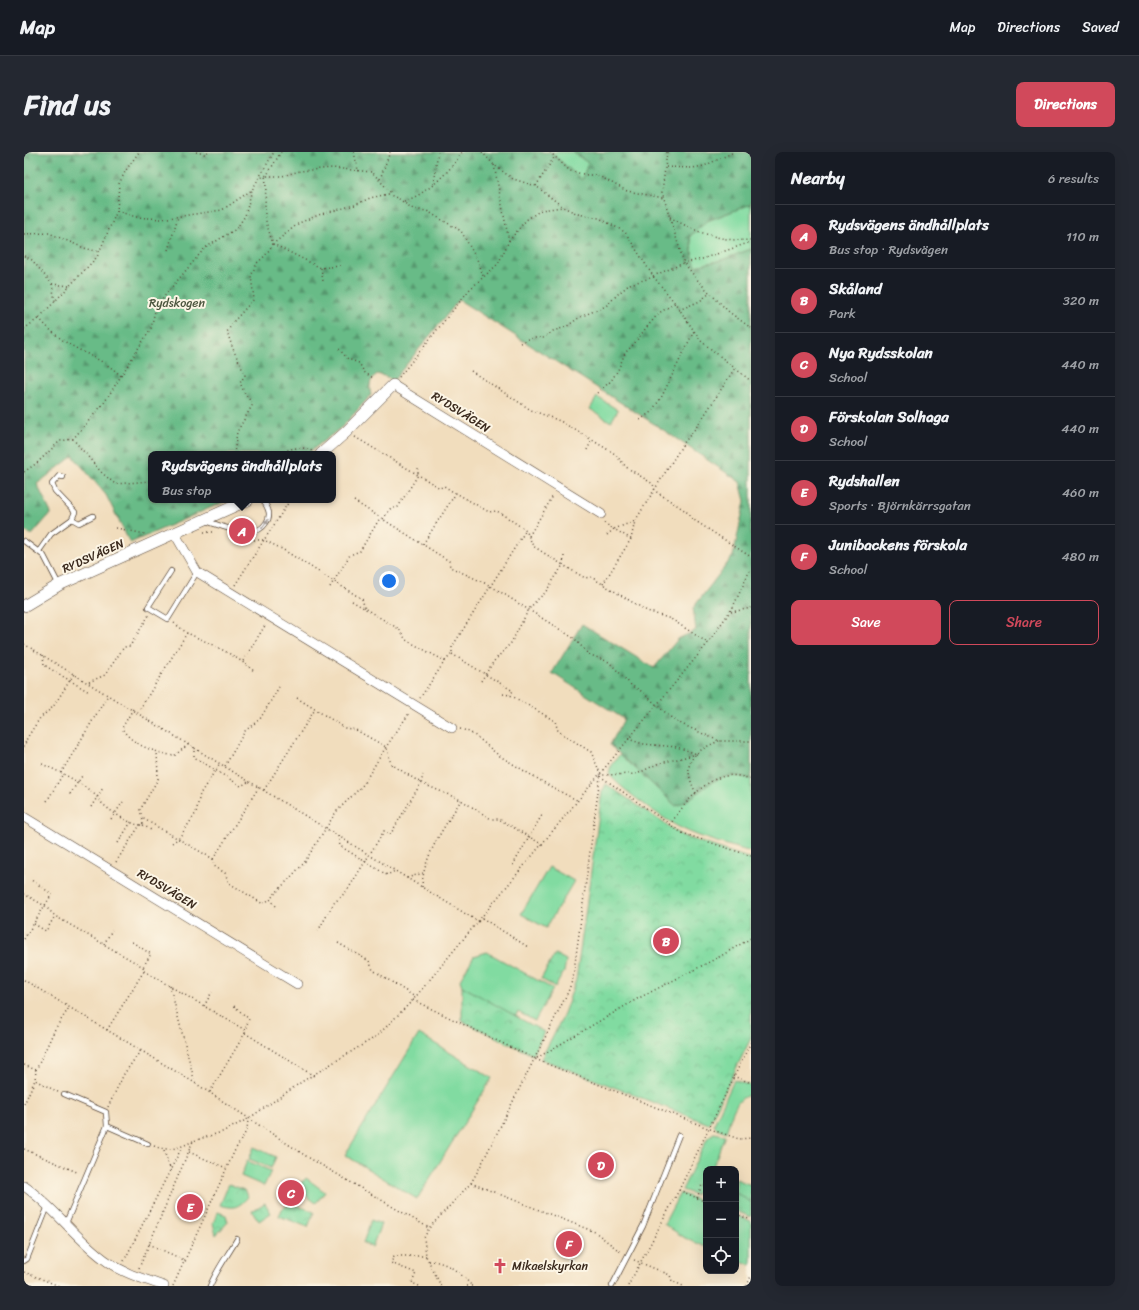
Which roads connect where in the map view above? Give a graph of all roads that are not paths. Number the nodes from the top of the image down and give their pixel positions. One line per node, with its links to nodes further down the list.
1 (393, 385): 2 (street); 6 (street, RYDSVÄGEN)
2 (320, 451)
3 (63, 477): 8 (lane)
4 (242, 503): 9 (street, RYDSVÄGEN)
5 (265, 503): 9 (lane, one-way to 5)
6 (601, 514)
7 (93, 516): 8 (lane)
8 (72, 519): 12 (lane)
9 (206, 520): 10 (street, RYDSVÄGEN)
10 (175, 534): 14 (street); 15 (street, RYDSVÄGEN)
11 (24, 542): 12 (lane)
12 (39, 551): 15 (lane)
13 (171, 571): 14 (lane)
14 (197, 572): 17 (street)
15 (59, 585): 16 (street, RYDSVÄGEN)
16 (24, 606)
17 (452, 728)
18 (24, 817): 19 (street, RYDSVÄGEN)
19 (297, 984)
20 (64, 1094): 21 (lane)
21 (107, 1126): 23 (lane); 26 (lane)
22 (679, 1135): 32 (lane)
23 (148, 1144)
24 (24, 1186): 25 (street)
25 (48, 1206): 26 (street); 28 (lane)
26 (66, 1223): 29 (street)
27 (237, 1239): 31 (lane)
28 (24, 1261)
29 (149, 1284): 30 (street)
30 (164, 1286)
31 (210, 1286)
32 (612, 1286)

